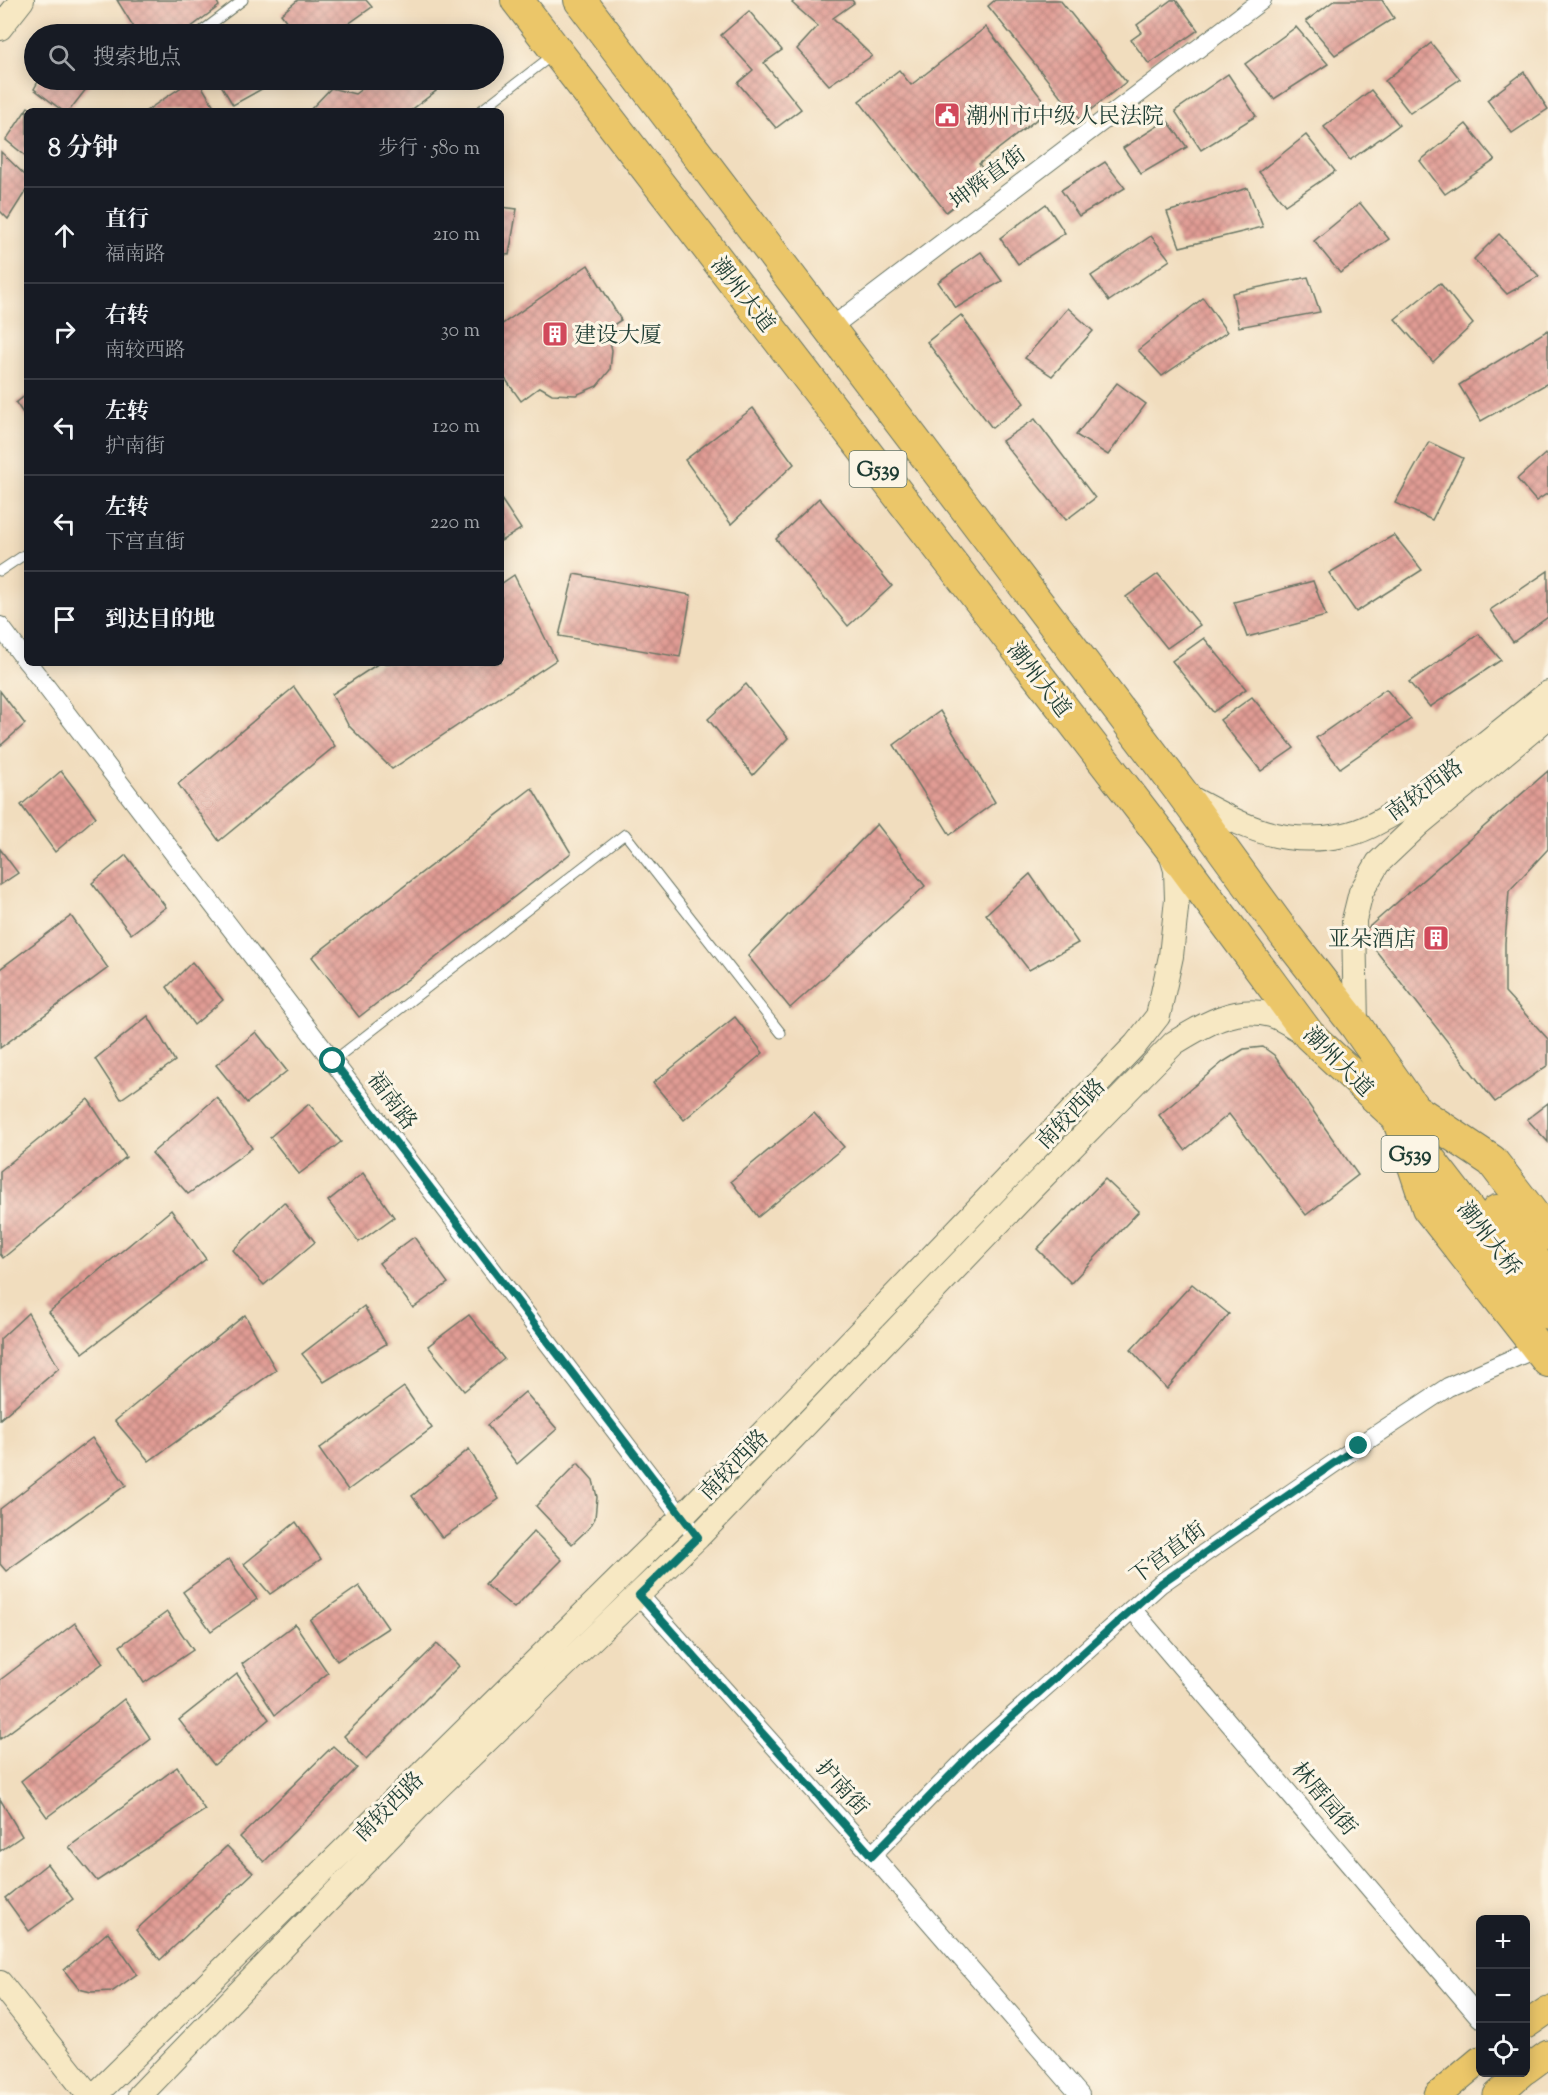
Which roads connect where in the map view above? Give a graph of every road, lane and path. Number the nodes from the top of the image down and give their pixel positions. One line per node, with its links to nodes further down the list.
1 (22, 0): 7 (main road)
2 (243, 0): 6 (lane)
3 (517, 0): 8 (highway, 潮州大道 / G539)
4 (580, 0): 10 (highway, 潮州大道 / G539)
5 (1262, 0): 10 (street, 坤辉直街)
6 (211, 24)
7 (0, 28)
8 (557, 52): 9 (lane); 19 (highway, 潮州大道 / G539)
9 (484, 108)
10 (829, 329): 18 (highway, 潮州大道 / G539)
11 (24, 555): 12 (lane)
12 (0, 571)
13 (0, 626): 14 (street, 福南路)
14 (24, 657)
15 (31, 666): 23 (street, 福南路)
16 (1548, 693): 18 (main road, 南较西路)
17 (1548, 717): 20 (main road, 南较西路)
18 (1182, 793): 20 (highway, 潮州大道 / G539)
19 (1170, 847): 22 (highway, 潮州大道 / G539); 30 (main road, 南较西路)
20 (1356, 1026): 24 (highway, 潮州大道 / G539)
21 (781, 1033): 23 (lane)
22 (1309, 1035): 24 (highway, 潮州大道 / G539); 31 (main road, 南较西路)
23 (333, 1061): 30 (street, 福南路)
24 (1406, 1114): 25 (highway); 26 (highway, 潮州大道 / G539); 29 (highway, 潮州大道 / G539)
25 (1463, 1186): 27 (highway, 潮州大桥); 28 (highway, 潮州大桥 / G539)
26 (1548, 1234)
27 (1548, 1277)
28 (1548, 1313)
29 (1543, 1354): 33 (street, 下宫直街)
30 (682, 1517): 31 (street, 福南路); 44 (main road, 南较西路)
31 (698, 1537): 32 (main road, 南较西路)
32 (639, 1595): 34 (street, 护南街); 45 (main road, 南较西路)
33 (1132, 1609): 34 (street, 下宫直街); 37 (street, 林厝园街)
34 (872, 1856): 46 (street, 护南街)
35 (0, 1983): 43 (main road)
36 (1548, 2010): 38 (main road)
37 (1476, 2013)
38 (1529, 2023)
39 (1548, 2054): 41 (main road)
40 (1476, 2063): 47 (main road)
41 (1530, 2067)
42 (1517, 2077): 48 (main road)
43 (89, 2095)
44 (94, 2095)
45 (140, 2095)
46 (1080, 2095)
47 (1438, 2095)
48 (1497, 2095)

